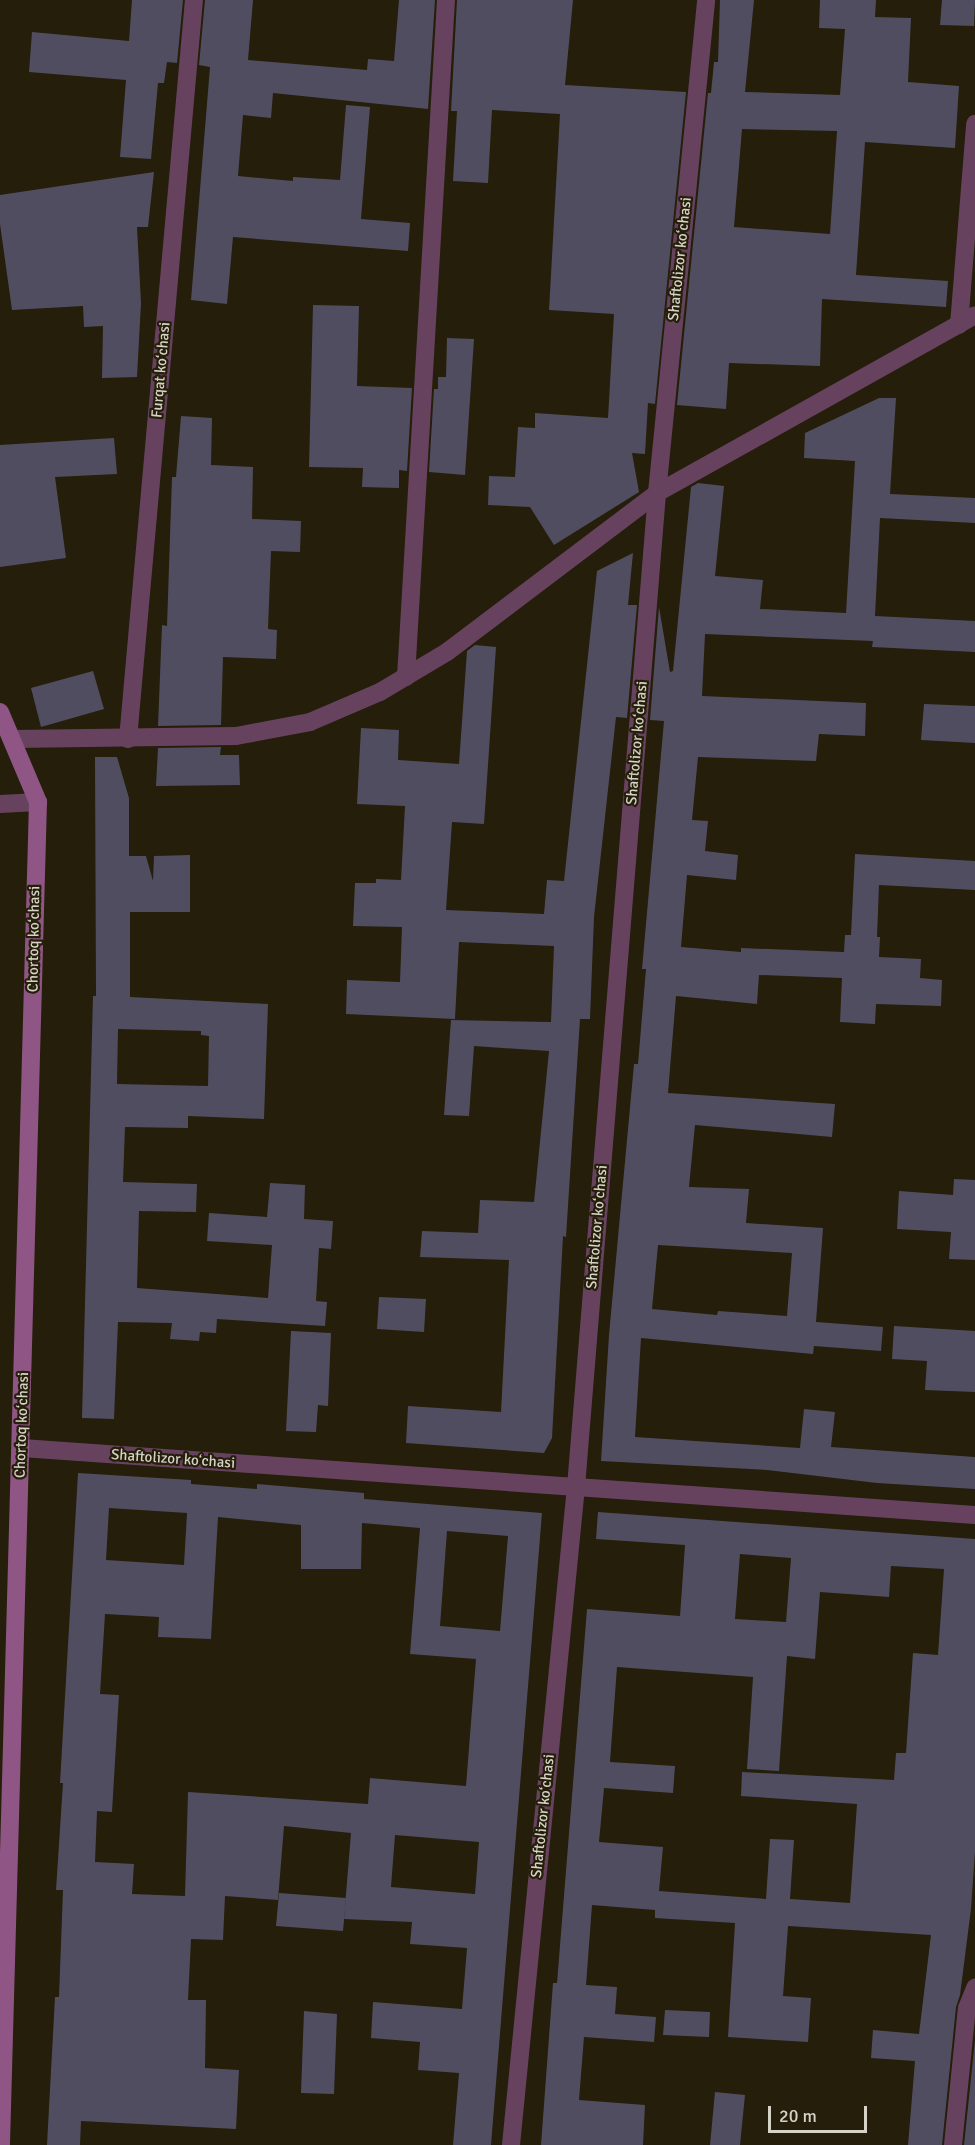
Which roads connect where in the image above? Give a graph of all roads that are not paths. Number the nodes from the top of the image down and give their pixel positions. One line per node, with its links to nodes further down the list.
1 (194, 0): 11 (street, Furqat koʻchasi)
2 (446, 0): 8 (street)
3 (706, 0): 7 (street, Shaftolizor koʻchasi)
4 (975, 124): 6 (street)
5 (975, 315): 6 (street)
6 (959, 325): 7 (street)
7 (657, 493): 8 (street); 15 (street, Shaftolizor koʻchasi)
8 (406, 677): 11 (street)
9 (0, 712): 10 (main road, Chortoq koʻchasi)
10 (13, 739): 11 (street); 12 (main road, Chortoq koʻchasi)
11 (128, 739)
12 (38, 802): 13 (street); 14 (main road, Chortoq koʻchasi)
13 (0, 804)
14 (22, 1448): 15 (street, Shaftolizor koʻchasi); 19 (main road, Chortoq koʻchasi)
15 (576, 1487): 16 (street, Shaftolizor koʻchasi); 21 (street, Shaftolizor koʻchasi)
16 (975, 1515)
17 (975, 1988): 18 (street)
18 (971, 2009): 22 (street)
19 (2, 2080): 20 (main road, Chortoq koʻchasi)
20 (1, 2145)
21 (511, 2145)
22 (953, 2145)

